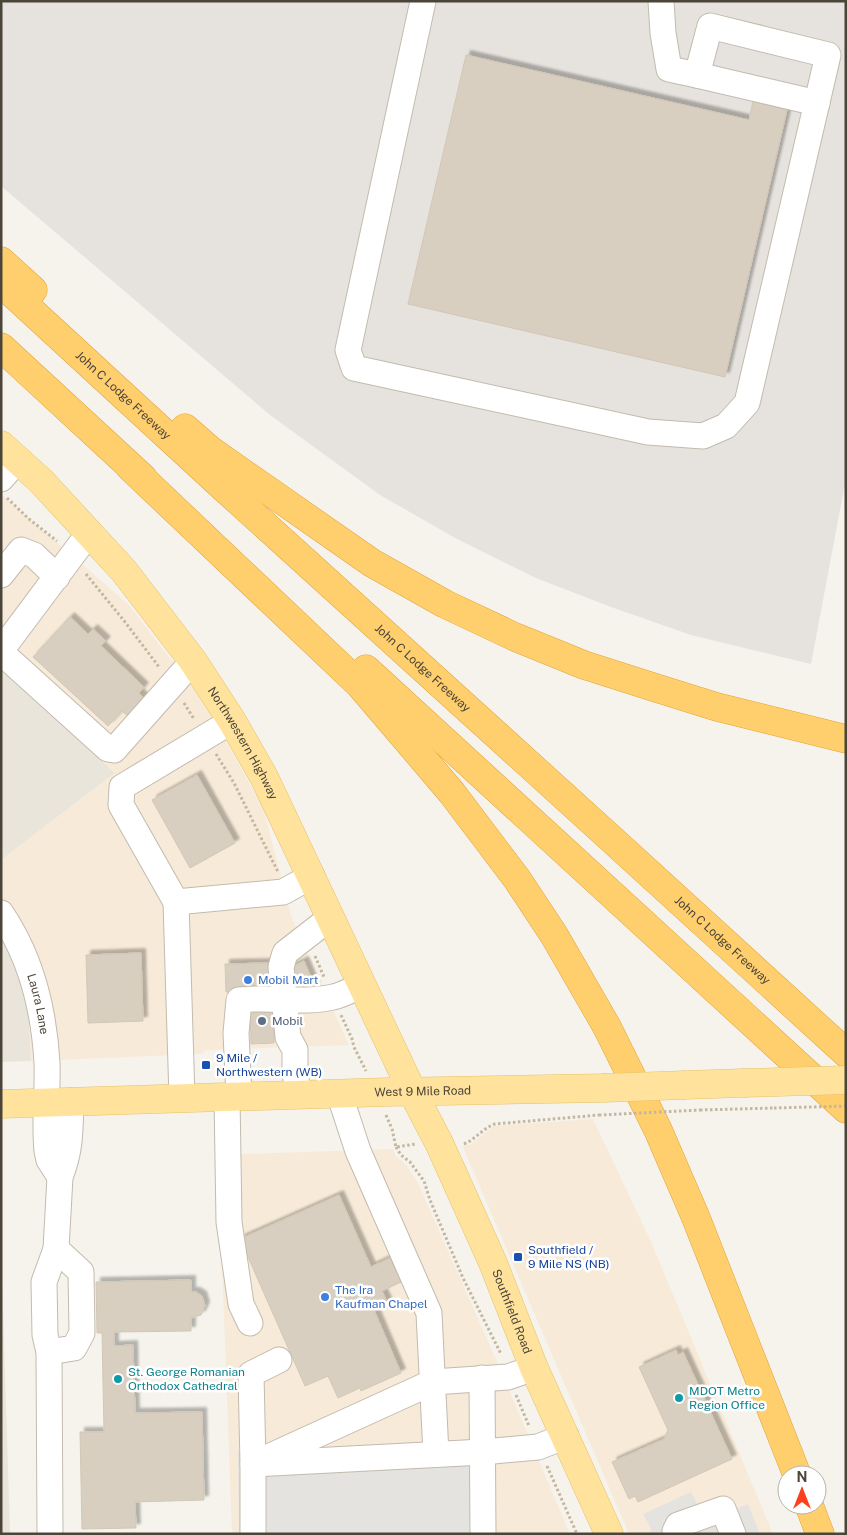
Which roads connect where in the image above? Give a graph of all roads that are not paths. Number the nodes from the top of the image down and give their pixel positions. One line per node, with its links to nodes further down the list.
1 (423, 1): 4 (street)
2 (661, 1): 3 (street)
3 (697, 75): 4 (street); 4 (street)
4 (817, 103)
5 (1, 261): 16 (highway)
6 (1, 283): 23 (highway, John C Lodge Freeway)
7 (1, 347): 9 (highway)
8 (7, 461): 10 (main road, Northwestern Highway)
9 (130, 467): 32 (highway); 44 (highway)
10 (89, 533): 12 (street); 14 (main road, Northwestern Highway)
11 (1, 576): 12 (street)
12 (57, 577): 13 (street)
13 (2, 647): 14 (street)
14 (193, 661): 15 (main road, Northwestern Highway)
15 (232, 722): 17 (main road, Northwestern Highway); 18 (street)
16 (846, 739)
17 (312, 876): 18 (street); 20 (main road, Northwestern Highway)
18 (176, 902): 29 (street)
19 (1, 913): 30 (street, Laura Lane)
20 (330, 918): 21 (main road, Northwestern Highway); 22 (street)
21 (362, 985): 22 (street); 25 (main road, Northwestern Highway)
22 (284, 998): 27 (street); 28 (street)
23 (846, 1053)
24 (846, 1080): 25 (main road, West 9 Mile Road, bridge)
25 (412, 1091): 26 (main road, West 9 Mile Road); 37 (main road, Southfield Road)
26 (339, 1093): 27 (main road, West 9 Mile Road); 39 (street)
27 (299, 1095): 28 (main road, West 9 Mile Road)
28 (233, 1097): 29 (main road, West 9 Mile Road); 34 (street)
29 (182, 1098): 30 (main road, West 9 Mile Road)
30 (59, 1102): 31 (main road, West 9 Mile Road); 33 (street, Laura Lane)
31 (1, 1104)
32 (846, 1107)
33 (56, 1249): 35 (street, Laura Lane); 35 (street)
34 (250, 1324)
35 (49, 1352): 46 (street, Laura Lane)
36 (279, 1360): 43 (street)
37 (534, 1368): 38 (street); 40 (main road, Southfield Road)
38 (482, 1378): 39 (street); 41 (street)
39 (433, 1382): 42 (street); 43 (street)
40 (566, 1436): 41 (street); 49 (main road, Southfield Road)
41 (483, 1452): 42 (street); 48 (street)
42 (436, 1454): 43 (street)
43 (253, 1464): 47 (street)
44 (793, 1465)
45 (813, 1515): 52 (highway)
46 (50, 1534)
47 (253, 1534)
48 (483, 1534)
49 (609, 1534)
50 (676, 1534): 51 (street)
51 (733, 1534)
52 (820, 1534)

